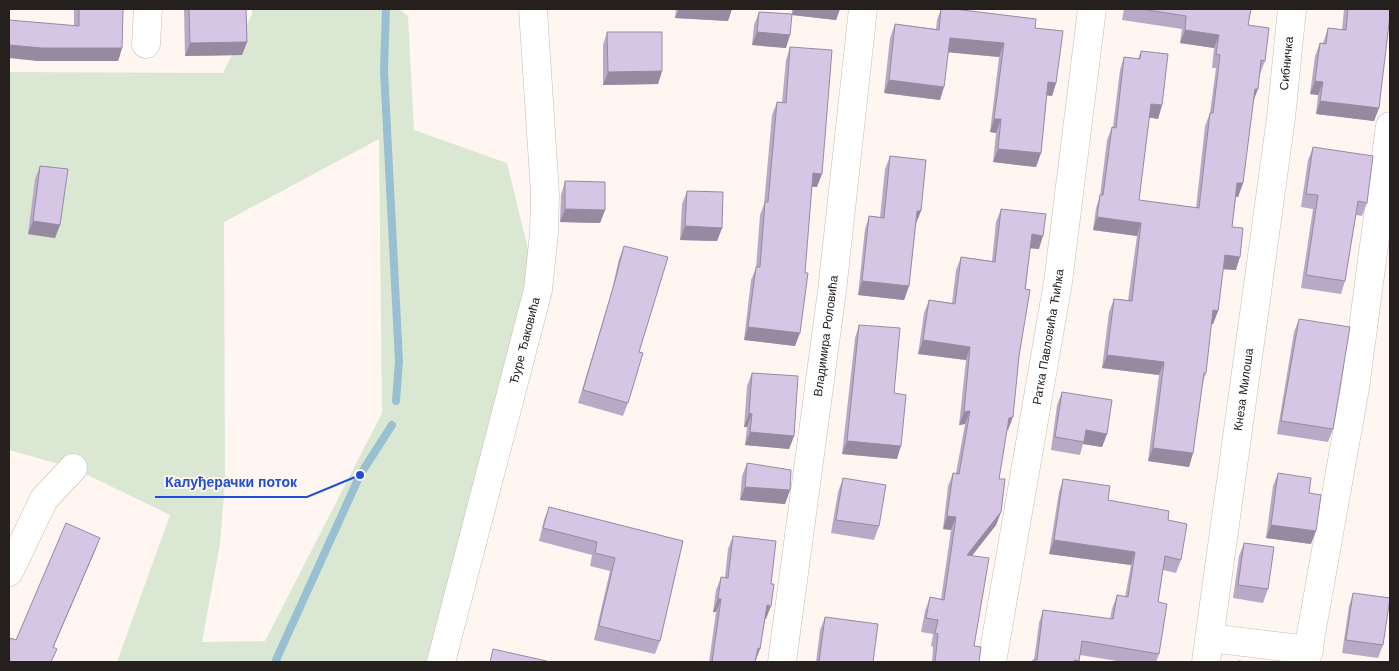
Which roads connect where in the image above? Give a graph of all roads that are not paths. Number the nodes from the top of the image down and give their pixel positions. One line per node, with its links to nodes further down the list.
1 (148, 9): 6 (street)
2 (533, 9): 13 (street, Ђуре Ђаковића)
3 (863, 9): 14 (street, Владимира Роловића)
4 (1092, 9): 15 (street, Ратка Павловића Ћићка)
5 (1292, 9): 7 (street, Сибничка)
6 (146, 44)
7 (1281, 118): 11 (street, Кнеза Милоша)
8 (1390, 126): 12 (street)
9 (73, 468): 10 (street)
10 (9, 572)
11 (1208, 650): 12 (street)
12 (1308, 656)
13 (441, 662)
14 (782, 662)
15 (992, 662)

